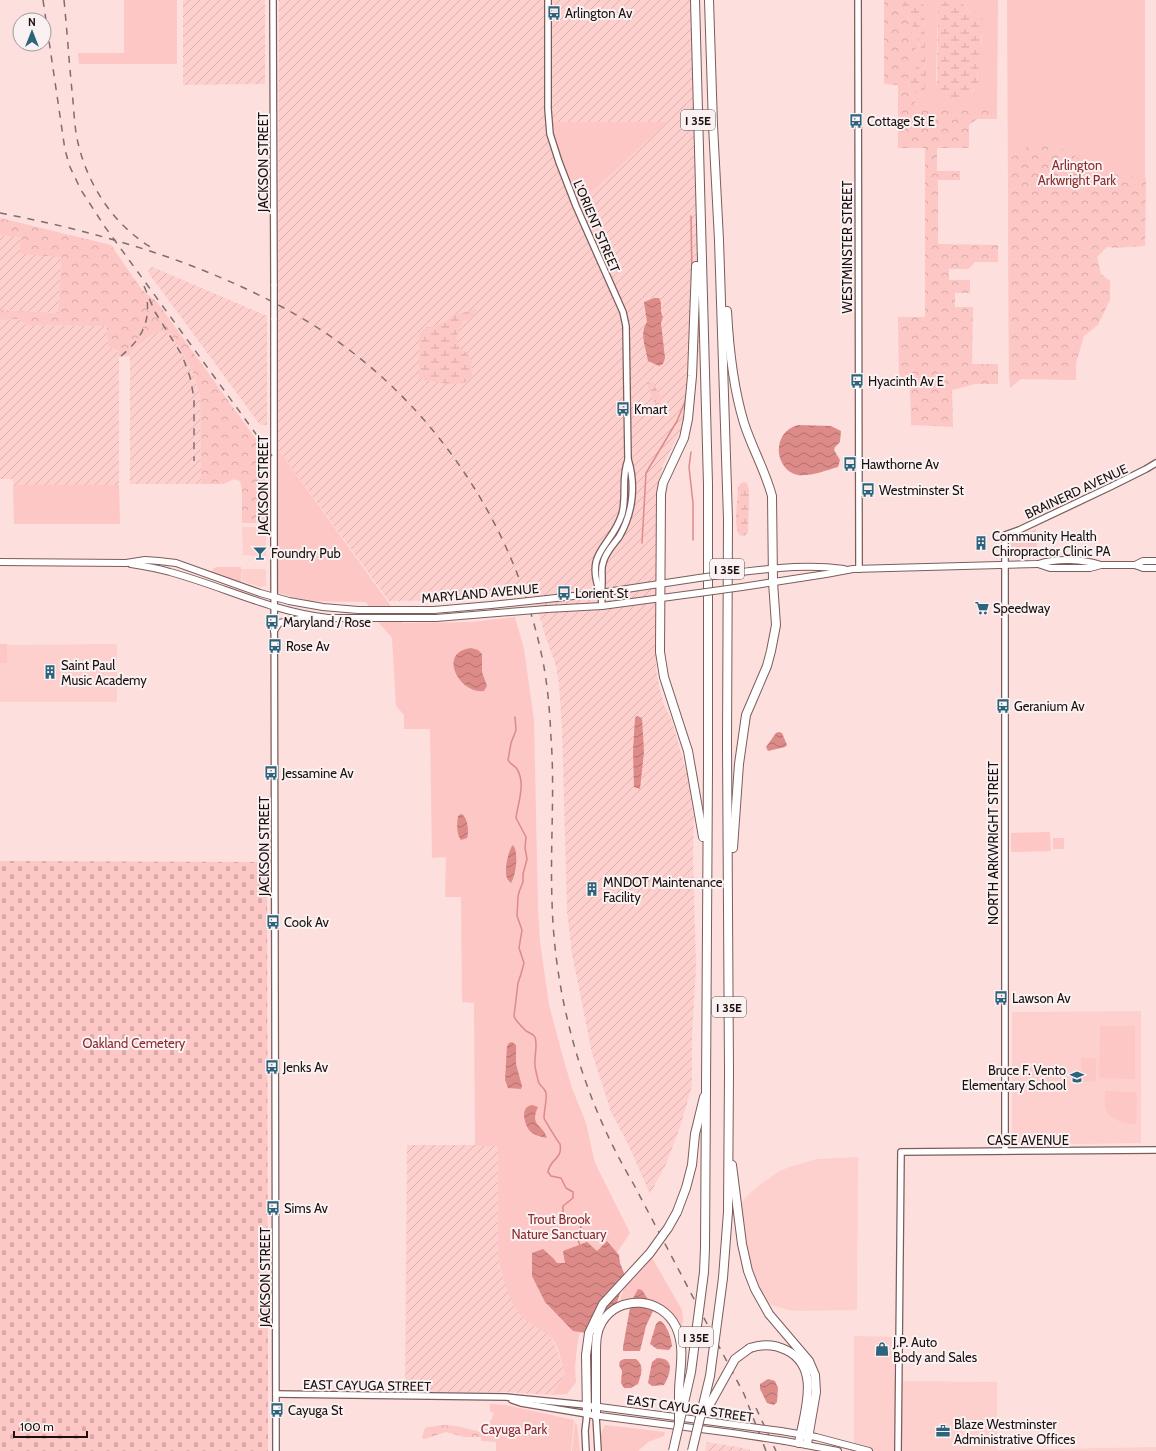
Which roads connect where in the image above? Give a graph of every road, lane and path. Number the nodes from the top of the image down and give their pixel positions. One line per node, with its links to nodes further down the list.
1 (273, 0): 23 (street, JACKSON STREET, bridge)
2 (548, 0): 8 (street, L'ORIENT STREET)
3 (695, 0): 7 (highway, I 35E)
4 (709, 0): 6 (highway, I 35E)
5 (858, 0): 19 (street, WESTMINSTER STREET)
6 (719, 240): 16 (highway); 30 (highway, I 35E)
7 (700, 241): 21 (highway); 29 (highway, I 35E)
8 (628, 459): 22 (street, L'ORIENT STREET); 22 (street, L'ORIENT STREET)
9 (1156, 463): 10 (street, BRAINERD AVENUE)
10 (1005, 535): 14 (street, NORTH ARKWRIGHT STREET)
11 (1156, 561): 15 (main road)
12 (0, 562): 13 (main road)
13 (126, 563): 23 (main road, MARYLAND AVENUE); 26 (main road, MARYLAND AVENUE)
14 (1004, 565): 15 (main road); 19 (main road); 34 (street, NORTH ARKWRIGHT STREET)
15 (1135, 565): 17 (main road)
16 (773, 568): 18 (main road, MARYLAND AVENUE); 20 (highway); 21 (main road, MARYLAND AVENUE, bridge)
17 (1156, 568)
18 (849, 569): 19 (main road); 20 (main road, MARYLAND AVENUE)
19 (859, 569)
20 (773, 582): 24 (main road, MARYLAND AVENUE, bridge); 30 (highway)
21 (660, 583): 22 (main road, MARYLAND AVENUE); 24 (highway)
22 (600, 593): 23 (main road, MARYLAND AVENUE, bridge); 25 (street, L'ORIENT STREET)
23 (274, 597): 26 (street, JACKSON STREET)
24 (660, 598): 25 (main road, MARYLAND AVENUE); 29 (highway)
25 (602, 606): 27 (main road, MARYLAND AVENUE, bridge)
26 (274, 608): 27 (main road, MARYLAND AVENUE); 28 (street, JACKSON STREET)
27 (314, 616): 28 (main road)
28 (274, 630): 35 (street, JACKSON STREET)
29 (707, 865): 31 (highway, I 35E)
30 (728, 898): 32 (highway, I 35E)
31 (706, 1085): 37 (highway, bridge); 41 (highway, I 35E, bridge)
32 (728, 1126): 42 (highway, I 35E, bridge); 43 (highway)
33 (1156, 1150): 34 (street, CASE AVENUE)
34 (1005, 1151): 52 (street, CASE AVENUE)
35 (276, 1394): 36 (street, EAST CAYUGA STREET); 45 (street, JACKSON STREET)
36 (506, 1397): 37 (street, EAST CAYUGA STREET); 39 (street, EAST CAYUGA STREET)
37 (586, 1405): 38 (main road, EAST CAYUGA STREET); 39 (highway)
38 (596, 1406): 40 (highway); 41 (highway, bridge); 43 (main road, EAST CAYUGA STREET, bridge)
39 (587, 1414): 40 (main road, EAST CAYUGA STREET); 46 (street)
40 (596, 1416): 44 (main road, EAST CAYUGA STREET, bridge); 47 (street)
41 (679, 1424): 48 (highway, I 35E, bridge)
42 (699, 1424): 43 (highway, bridge); 49 (highway, I 35E, bridge)
43 (805, 1435): 44 (highway); 51 (main road, EAST CAYUGA STREET)
44 (803, 1444): 50 (main road, EAST CAYUGA STREET)
45 (276, 1451)
46 (586, 1451)
47 (598, 1451)
48 (673, 1451)
49 (692, 1451)
50 (838, 1451)
51 (869, 1451)
52 (898, 1451)

